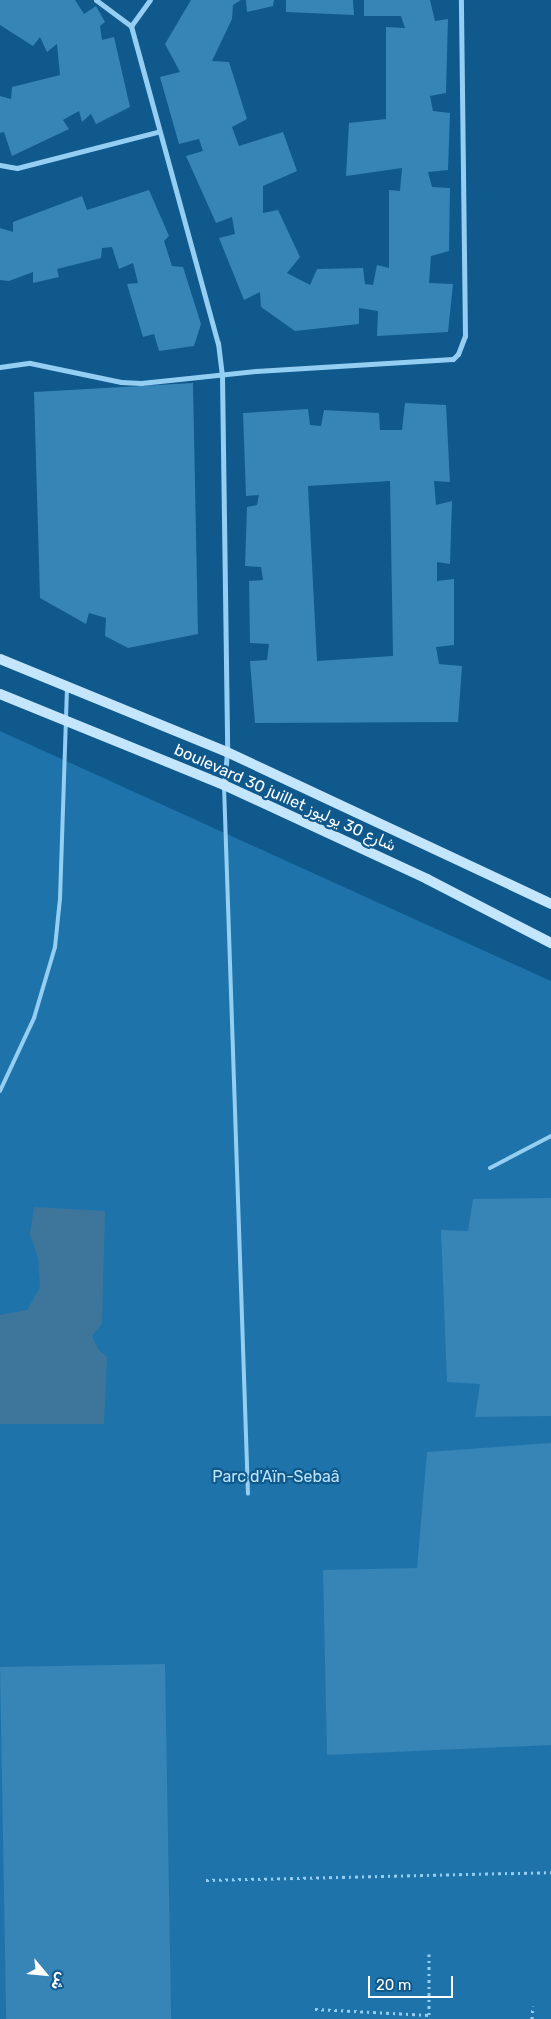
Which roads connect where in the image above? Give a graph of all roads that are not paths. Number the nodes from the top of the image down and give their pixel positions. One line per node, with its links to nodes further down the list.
1 (96, 0): 4 (street)
2 (150, 0): 4 (street)
3 (461, 0): 8 (street)
4 (131, 26): 5 (street)
5 (158, 132): 6 (street); 8 (street)
6 (0, 164)
7 (0, 366): 8 (street)
8 (222, 376): 13 (street)
9 (0, 658): 10 (street, boulevard 30 juillet شارع 30 يوليوز)
10 (67, 685): 12 (lane); 13 (street, boulevard 30 juillet شارع 30 يوليوز)
11 (0, 694): 12 (street, boulevard 30 juillet شارع 30 يوليوز)
12 (66, 720): 14 (street, boulevard 30 juillet شارع 30 يوليوز); 17 (lane)
13 (227, 752): 14 (street); 15 (street, boulevard 30 juillet شارع 30 يوليوز)
14 (224, 785): 16 (street, boulevard 30 juillet شارع 30 يوليوز); 20 (lane)
15 (549, 903)
16 (551, 943)
17 (0, 1092)
18 (551, 1136): 19 (lane)
19 (490, 1168)
20 (248, 1494)

